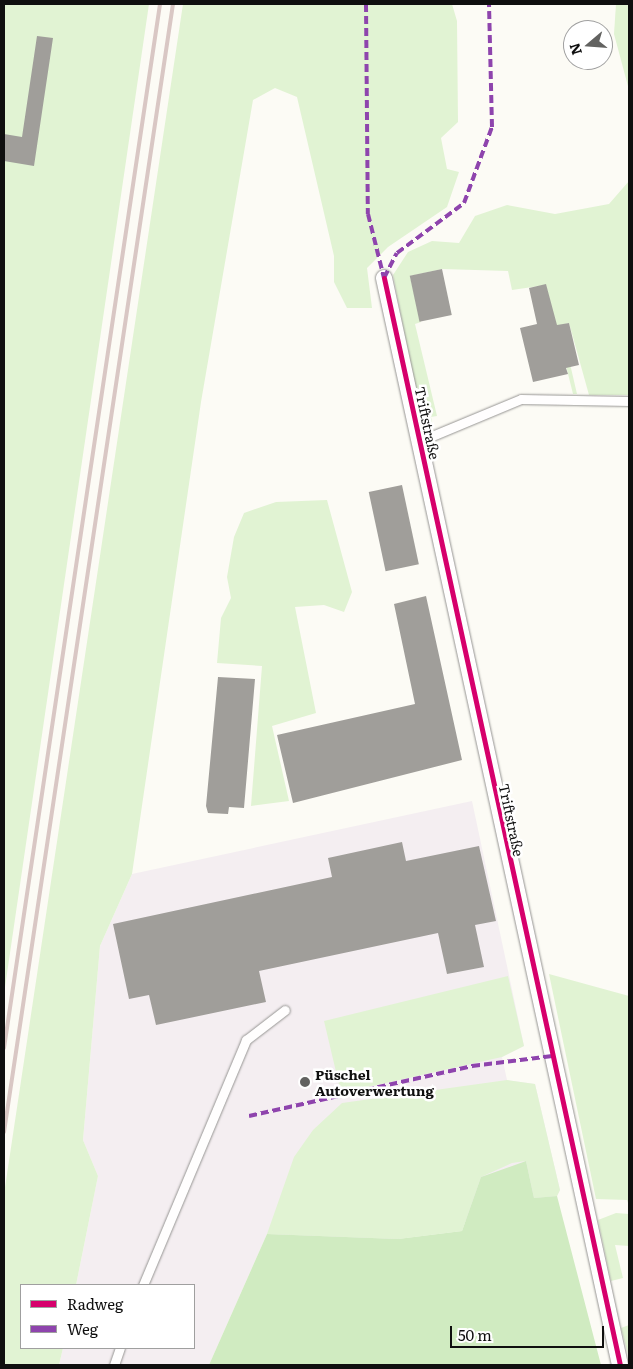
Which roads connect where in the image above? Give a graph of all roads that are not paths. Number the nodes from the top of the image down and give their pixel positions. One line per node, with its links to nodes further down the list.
1 (384, 278): 3 (street, Triftstraße)
2 (629, 401): 3 (lane, Triftstraße)
3 (420, 441): 8 (street, Triftstraße)
4 (285, 1010): 5 (lane)
5 (143, 1284)
6 (120, 1349): 7 (lane)
7 (114, 1365)
8 (620, 1365)

